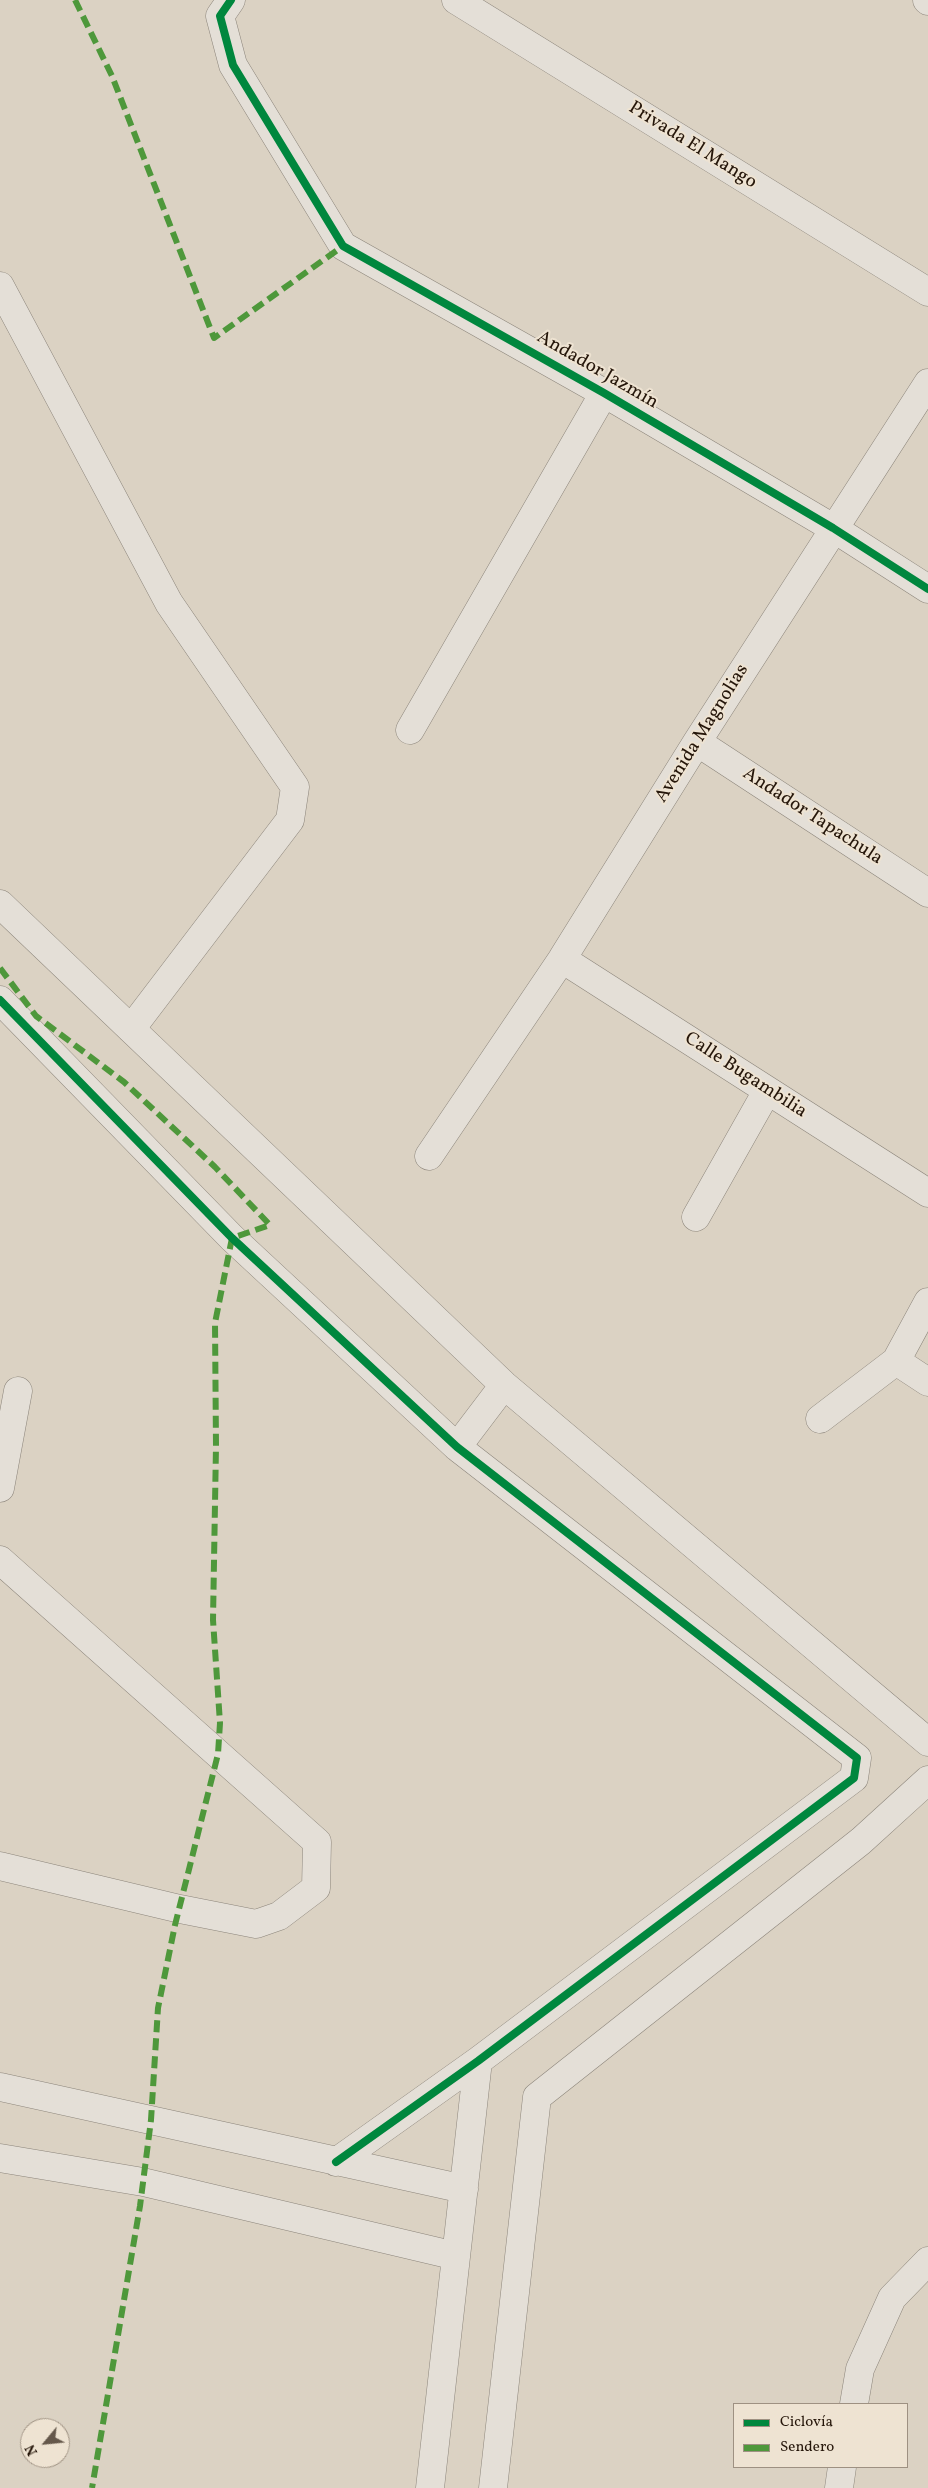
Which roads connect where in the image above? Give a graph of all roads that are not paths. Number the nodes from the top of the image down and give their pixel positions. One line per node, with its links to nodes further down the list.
1 (231, 0): 6 (street, Andador Jazmín)
2 (456, 0): 4 (street, Privada El Mango)
3 (0, 286): 15 (street)
4 (928, 292)
5 (928, 383): 7 (street, Avenida Magnolias)
6 (604, 393): 7 (street, Andador Jazmín); 9 (street)
7 (834, 528): 8 (street, Andador Jazmín); 10 (street, Avenida Magnolias)
8 (928, 589)
9 (410, 730)
10 (697, 742): 11 (street, Andador Tapachula); 13 (street, Avenida Magnolias)
11 (928, 893)
12 (0, 904): 15 (street)
13 (562, 960): 16 (street, Calle Bugambilia); 17 (street, Avenida Magnolias)
14 (0, 1000): 26 (street)
15 (131, 1029): 23 (street)
16 (767, 1091): 18 (street, Calle Bugambilia); 19 (street)
17 (429, 1156)
18 (928, 1193)
19 (696, 1217)
20 (928, 1302): 21 (street)
21 (896, 1361): 22 (street); 25 (street)
22 (928, 1382)
23 (504, 1385): 26 (street); 29 (street)
24 (18, 1391): 27 (street)
25 (820, 1419)
26 (456, 1447): 32 (street)
27 (0, 1488)
28 (0, 1560): 31 (street)
29 (928, 1742)
30 (928, 1780): 42 (street)
31 (0, 1866)
32 (478, 2061): 35 (street); 36 (street)
33 (0, 2087): 35 (street)
34 (0, 2158): 37 (street)
35 (336, 2162): 36 (street)
36 (464, 2188): 37 (street)
37 (456, 2256): 41 (street)
38 (928, 2260): 39 (street)
39 (854, 2403)
40 (842, 2468): 43 (street)
41 (430, 2488)
42 (493, 2488)
43 (839, 2488)

